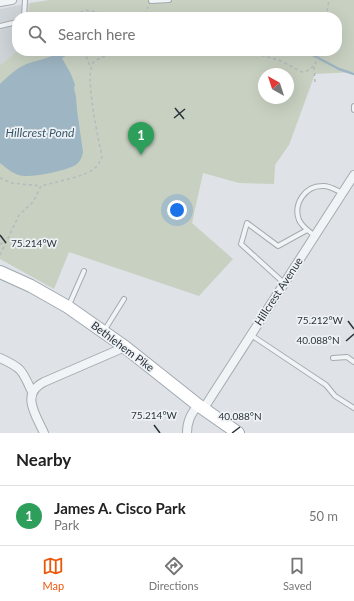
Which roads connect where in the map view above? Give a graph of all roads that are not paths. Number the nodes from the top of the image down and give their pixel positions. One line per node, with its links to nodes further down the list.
1 (12, 0): 5 (street)
2 (25, 0): 6 (lane)
3 (169, 0): 4 (lane)
4 (151, 1)
5 (0, 2)
6 (24, 12)
7 (12, 23): 8 (lane)
8 (0, 26)
9 (354, 106): 10 (lane)
10 (354, 110)
11 (354, 175): 12 (street, Hillcrest Avenue)
12 (342, 193): 13 (lane); 14 (street, Hillcrest Avenue)
13 (308, 230): 14 (lane); 17 (lane)
14 (315, 236): 17 (street, Hillcrest Avenue)
15 (84, 271): 19 (lane)
16 (0, 272): 19 (main road, Bethlehem Pike)
17 (284, 283): 21 (street, Hillcrest Avenue)
18 (124, 299): 20 (lane)
19 (68, 307): 20 (main road, Bethlehem Pike)
20 (103, 332): 22 (main road, Bethlehem Pike)
21 (250, 334): 27 (street, Hillcrest Avenue); 28 (lane)
22 (125, 347): 26 (street); 27 (main road, Bethlehem Pike)
23 (0, 358): 26 (street)
24 (333, 358): 25 (lane)
25 (354, 362)
26 (32, 392): 29 (street)
27 (201, 407): 30 (street, Hillcrest Avenue); 31 (main road, Bethlehem Pike)
28 (354, 408)
29 (44, 433)
30 (187, 433)
31 (238, 433)

